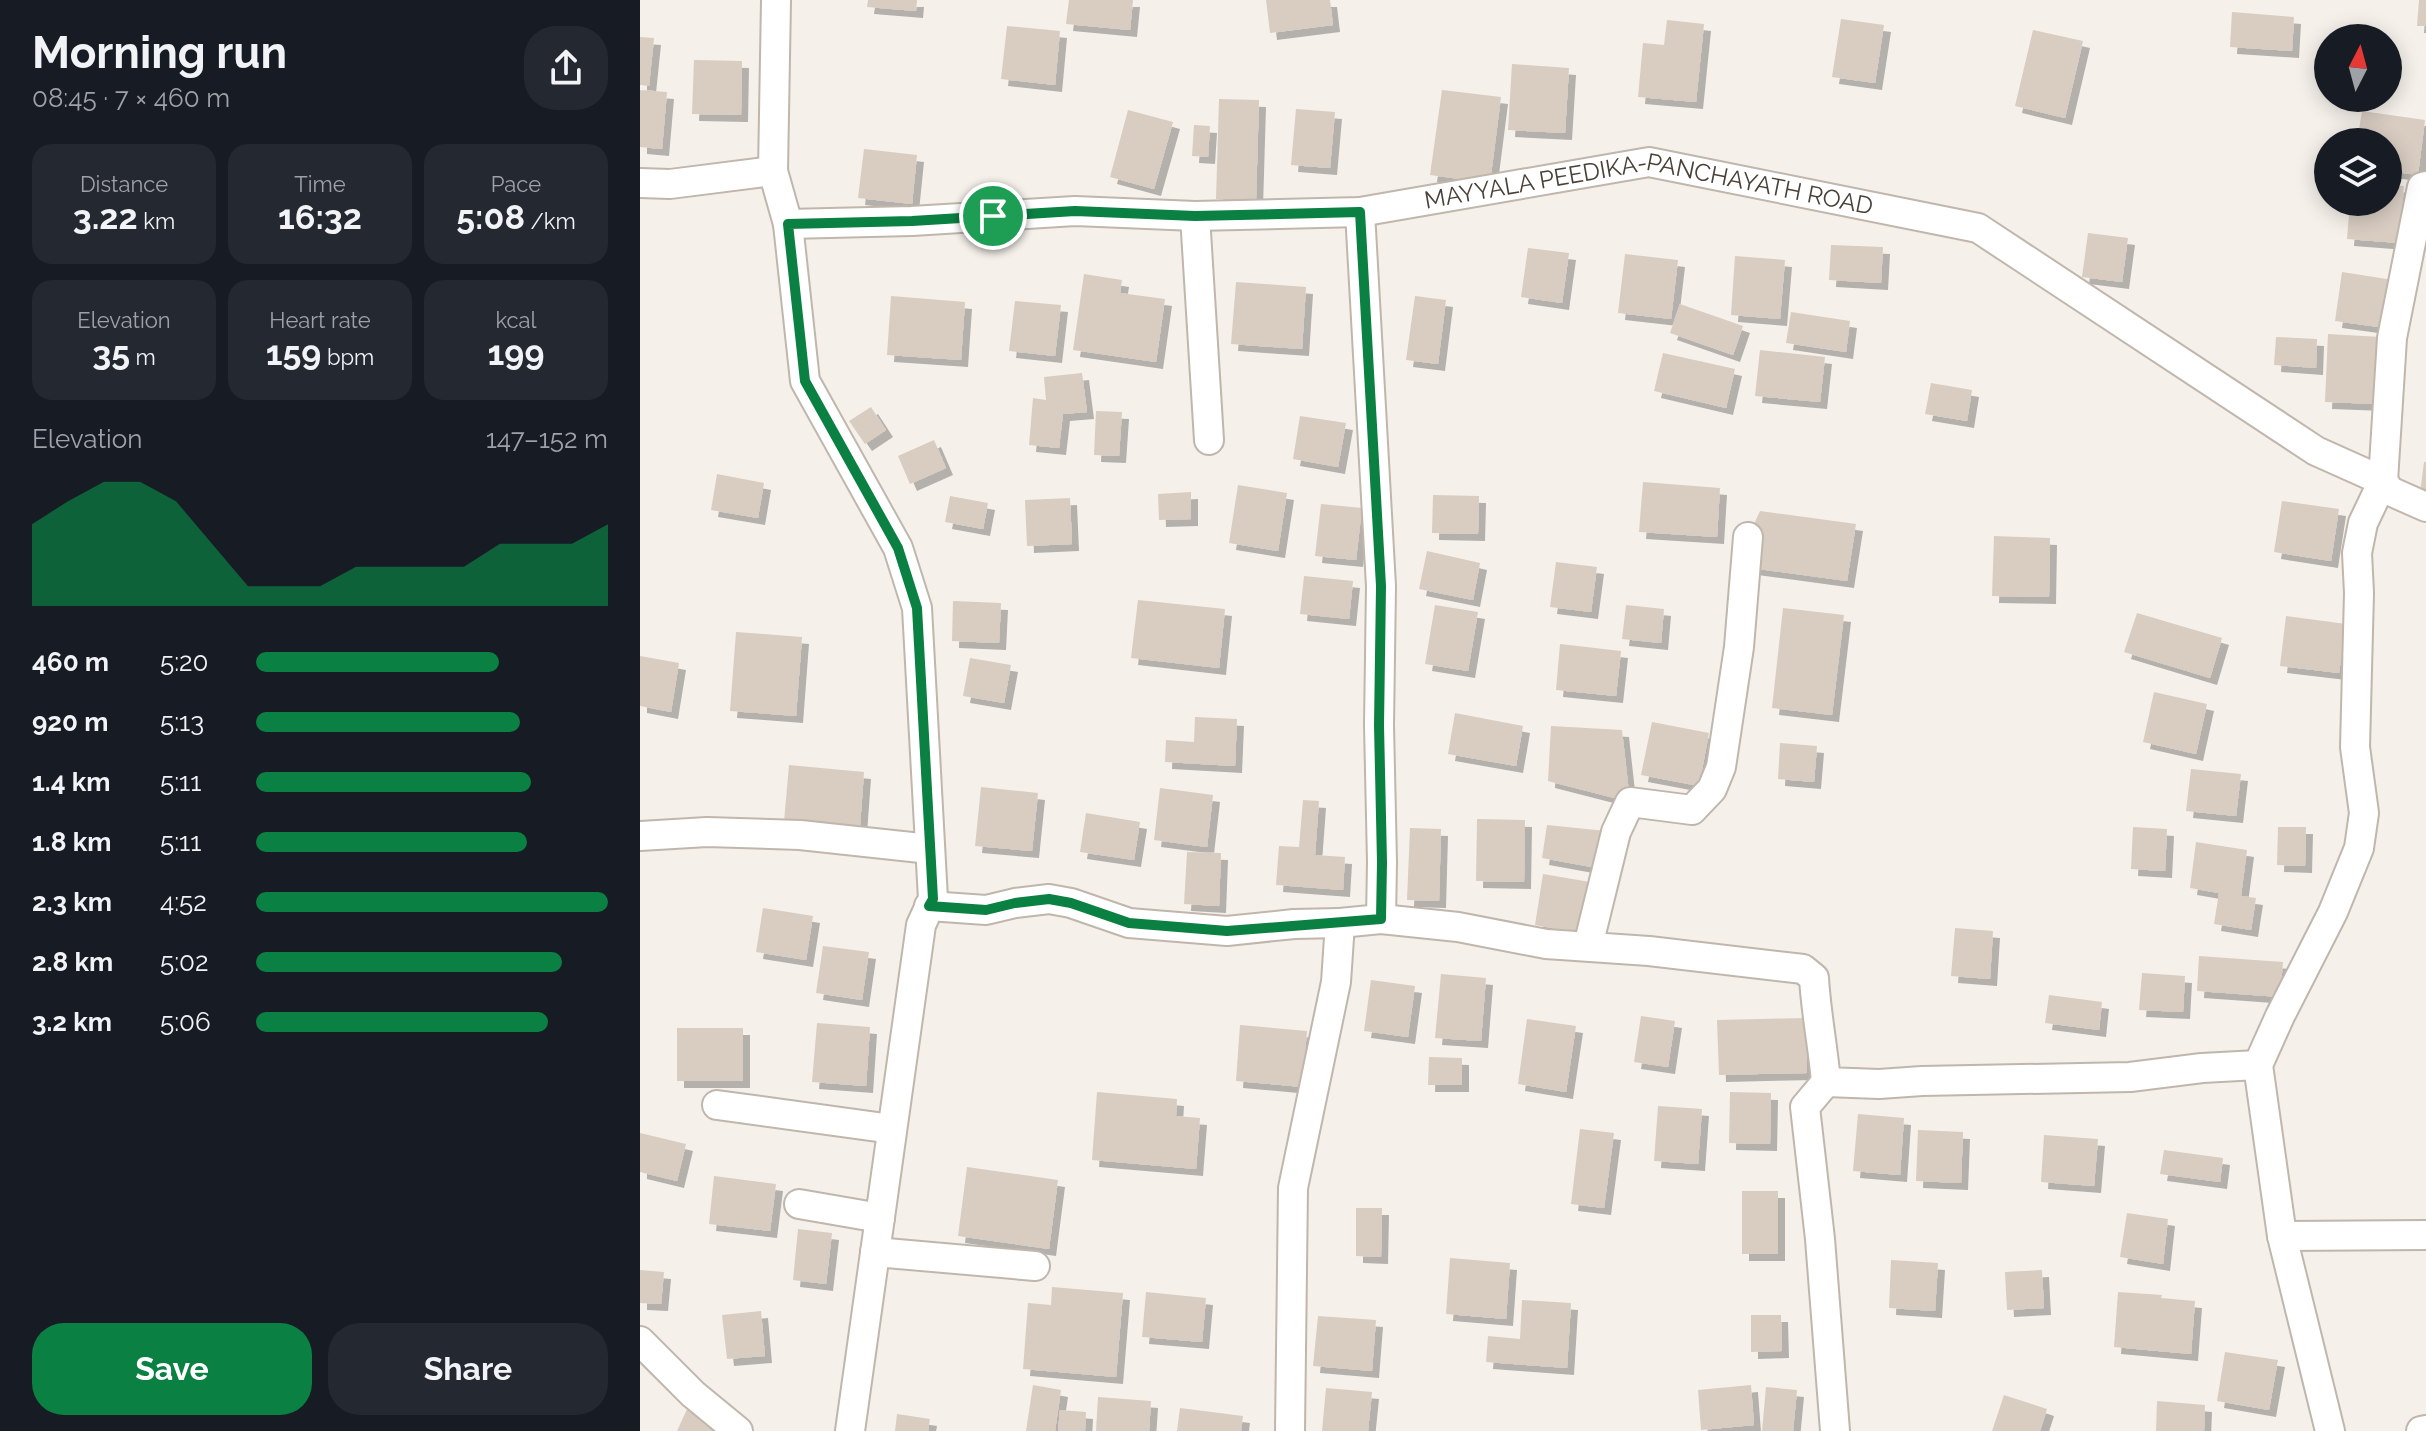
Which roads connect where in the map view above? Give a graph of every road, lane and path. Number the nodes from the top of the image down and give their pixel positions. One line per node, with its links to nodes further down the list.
1 (776, 0): 2 (street)
2 (773, 171): 3 (street); 7 (street)
3 (640, 183)
4 (2426, 186): 9 (street)
5 (1360, 212): 6 (street, MAYYALA PEEDIKA-PANCHAYATH ROAD); 9 (street, MAYYALA PEEDIKA-PANCHAYATH ROAD); 15 (street)
6 (1195, 216): 7 (street, MAYYALA PEEDIKA-PANCHAYATH ROAD); 8 (street)
7 (788, 224): 13 (street)
8 (1209, 440)
9 (2383, 481): 10 (street, MAYYALA PEEDIKA-PANCHAYATH ROAD); 18 (street)
10 (2426, 507)
11 (1748, 537): 17 (street)
12 (640, 836): 13 (street)
13 (930, 849): 14 (street)
14 (929, 906): 16 (street); 21 (street)
15 (1381, 919): 16 (street); 17 (street)
16 (1340, 923): 31 (street)
17 (1588, 946): 19 (street)
18 (2258, 1065): 19 (street); 25 (street)
19 (1826, 1082): 32 (street)
20 (717, 1105): 21 (street)
21 (892, 1129): 23 (street)
22 (799, 1204): 23 (street)
23 (880, 1218): 26 (street)
24 (2426, 1235): 25 (street)
25 (2282, 1236): 33 (street)
26 (875, 1252): 27 (street); 30 (street)
27 (1035, 1266)
28 (640, 1341): 29 (street)
29 (738, 1431)
30 (850, 1431)
31 (1290, 1431)
32 (1835, 1431)
33 (2330, 1431)

